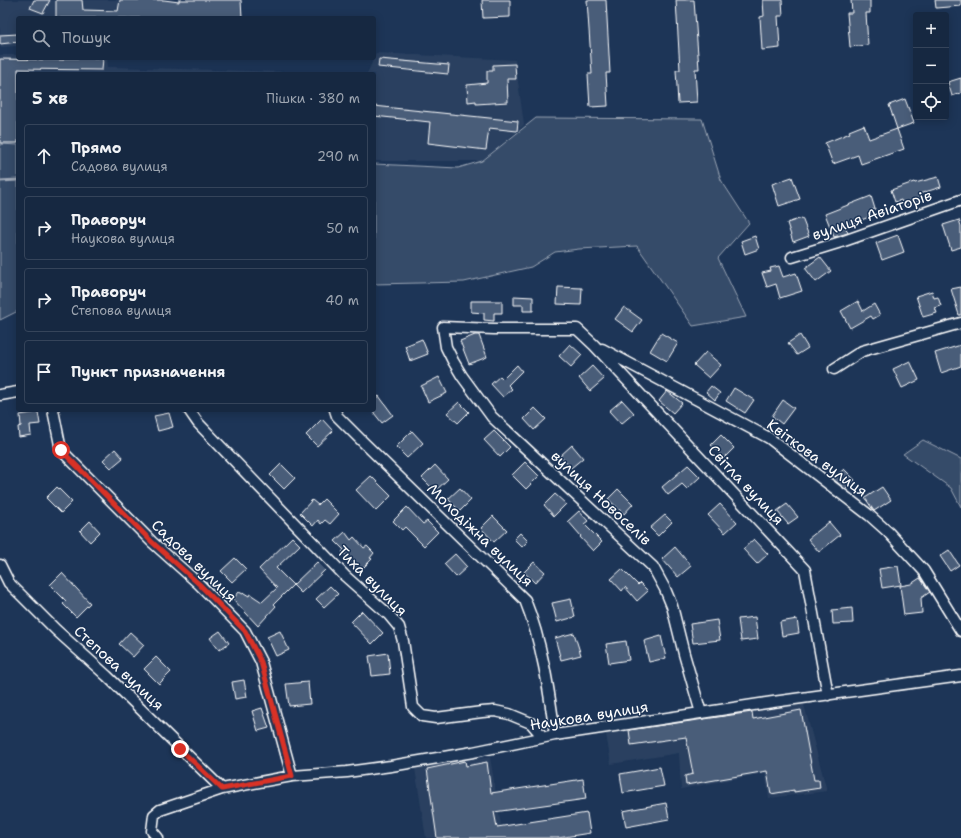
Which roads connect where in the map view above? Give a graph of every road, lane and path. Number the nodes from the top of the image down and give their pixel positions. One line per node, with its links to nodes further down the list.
1 (961, 200): 2 (street, вулиця Авіаторів)
2 (792, 257)
3 (961, 323): 6 (street)
4 (443, 327): 5 (street, Світла вулиця); 16 (street, вулиця Новоселів)
5 (594, 345): 13 (street, Квіткова вулиця); 15 (street, Світла вулиця)
6 (834, 369)
7 (16, 392): 8 (street)
8 (0, 395)
9 (53, 412): 19 (street, Садова вулиця)
10 (190, 412): 18 (street, Тиха вулиця)
11 (336, 412): 17 (street, Молодіжна вулиця)
12 (0, 565): 20 (street, Степова вулиця)
13 (961, 631)
14 (961, 676): 15 (street, Наукова вулиця)
15 (828, 695): 16 (street, Наукова вулиця)
16 (701, 713): 17 (street, Наукова вулиця)
17 (555, 735): 18 (street, Наукова вулиця)
18 (543, 737): 19 (street, Наукова вулиця)
19 (292, 776): 20 (street, Наукова вулиця)
20 (222, 789): 21 (street, Наукова вулиця)
21 (155, 834)

